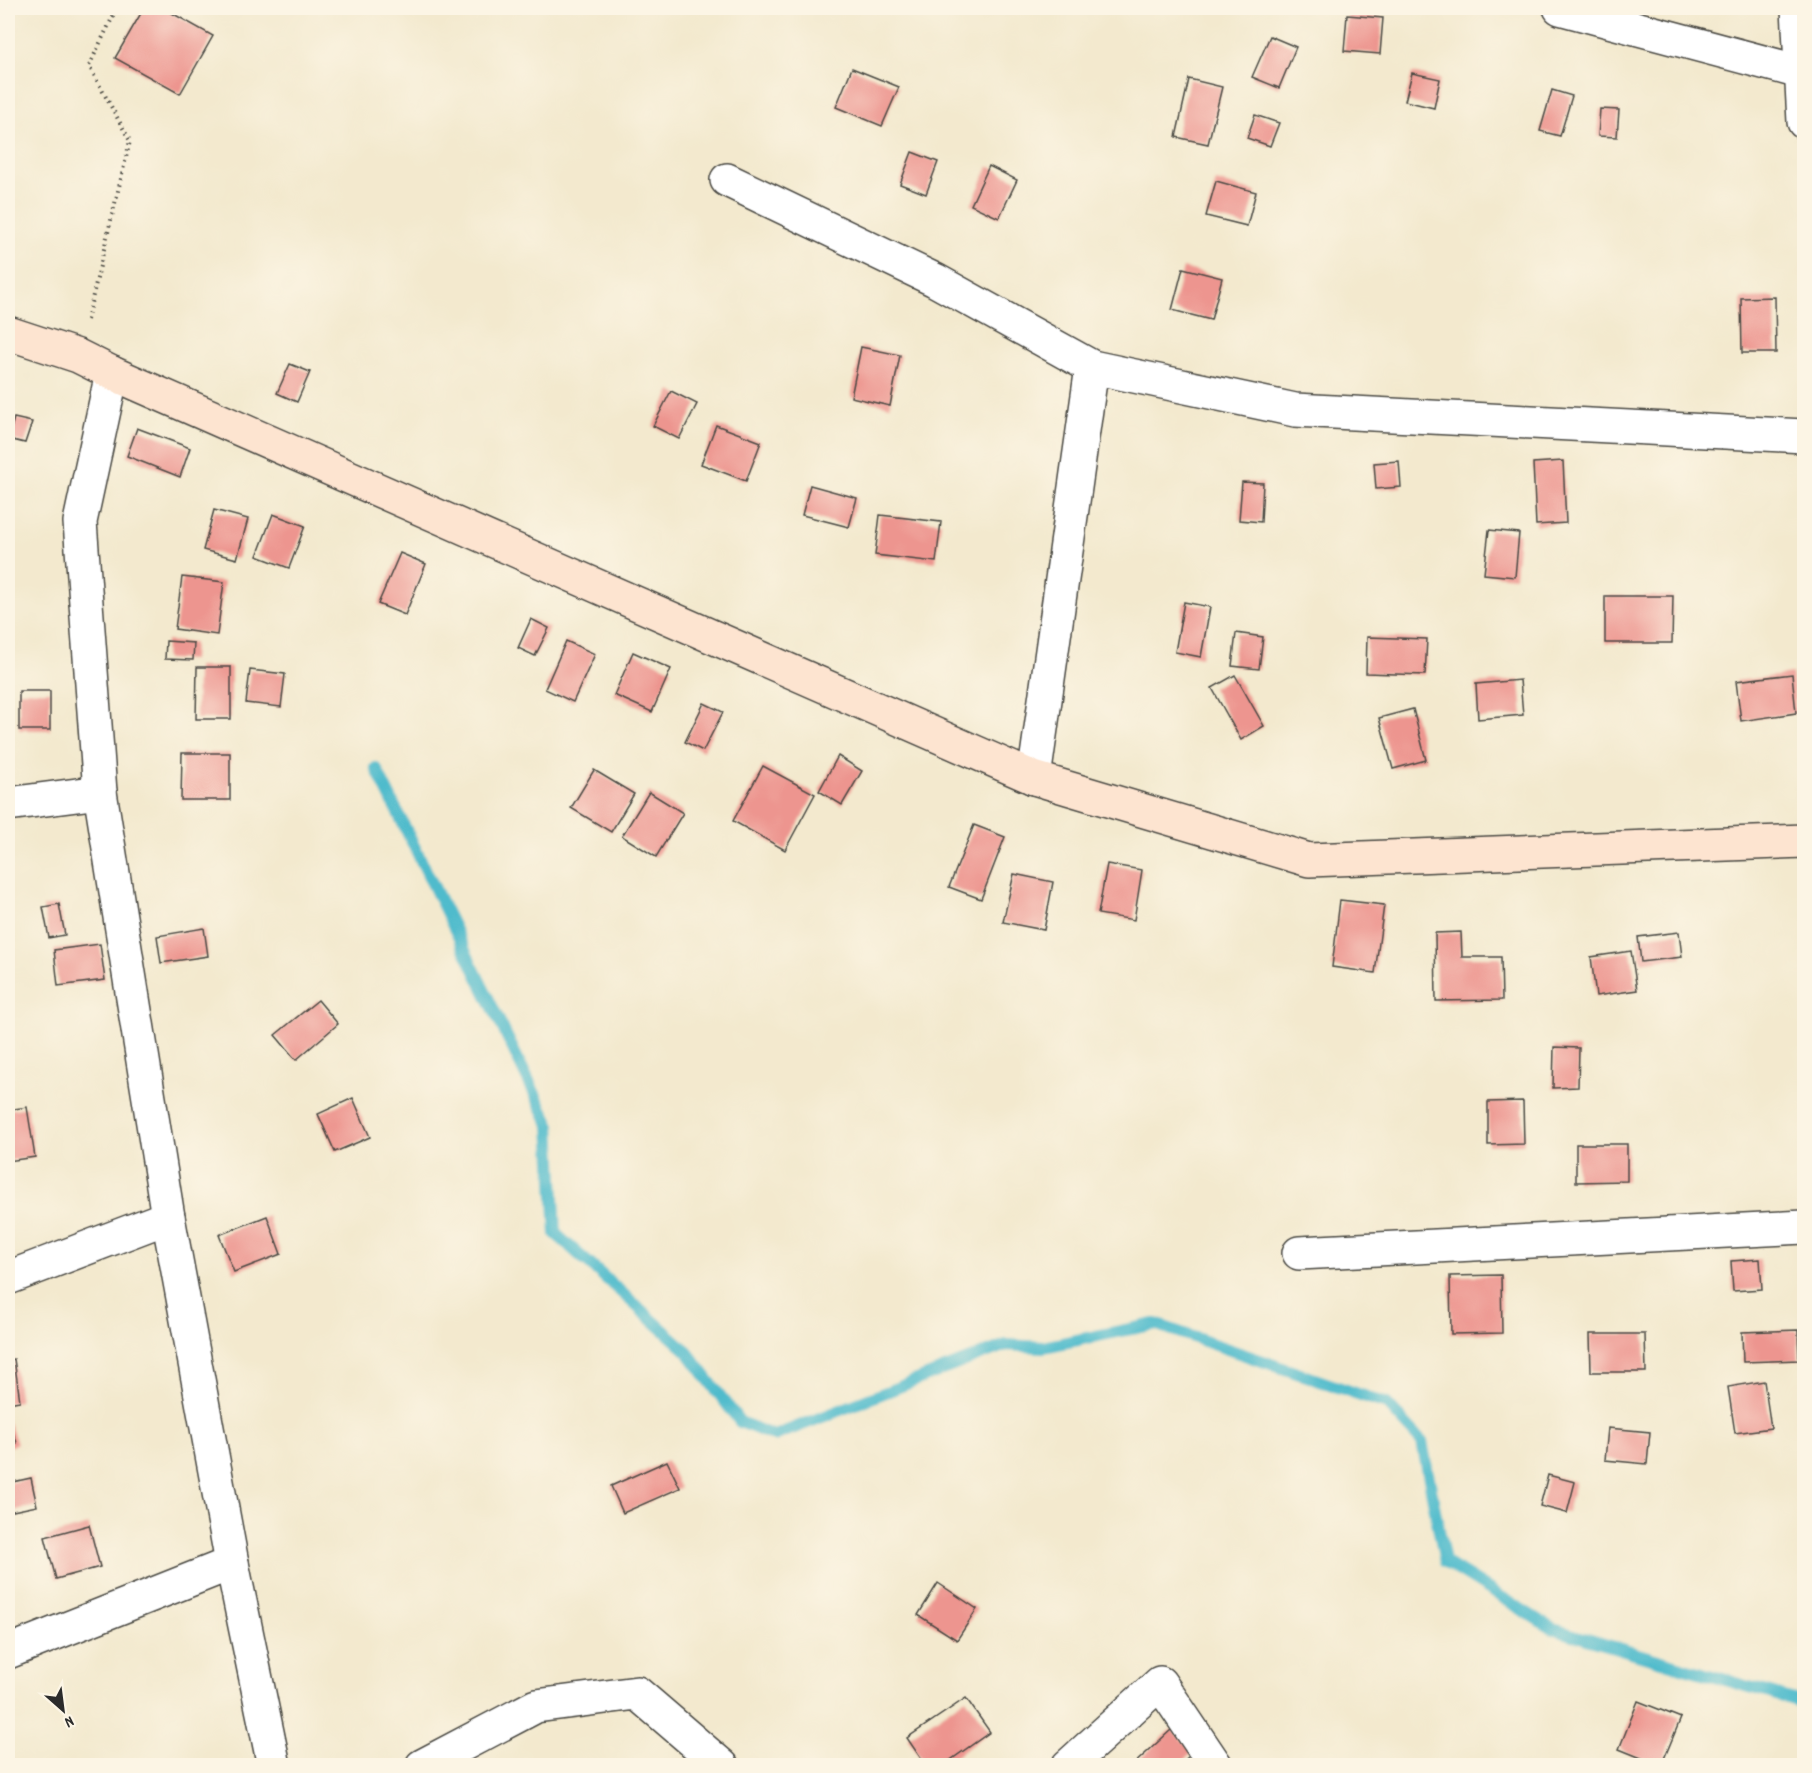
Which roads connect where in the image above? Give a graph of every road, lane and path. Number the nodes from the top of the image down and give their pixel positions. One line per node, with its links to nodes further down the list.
1 (117, 8): 8 (path)
2 (1560, 8): 4 (street)
3 (1798, 8): 4 (street)
4 (1803, 73): 5 (street)
5 (1804, 122)
6 (727, 180): 9 (street)
7 (8, 333): 8 (street)
8 (78, 356): 10 (street)
9 (1092, 367): 11 (street); 12 (street)
10 (112, 373): 12 (street); 13 (street)
11 (1804, 436)
12 (1034, 778): 15 (street)
13 (99, 792): 14 (street); 16 (street)
14 (8, 804)
15 (1804, 841)
16 (168, 1217): 19 (street); 20 (street)
17 (1804, 1227): 18 (street)
18 (1299, 1252)
19 (8, 1278)
20 (232, 1563): 21 (street); 22 (street)
21 (8, 1652)
22 (273, 1766)
23 (422, 1766): 24 (street)
24 (722, 1766)
25 (1068, 1766): 26 (street)
26 (1216, 1766)

